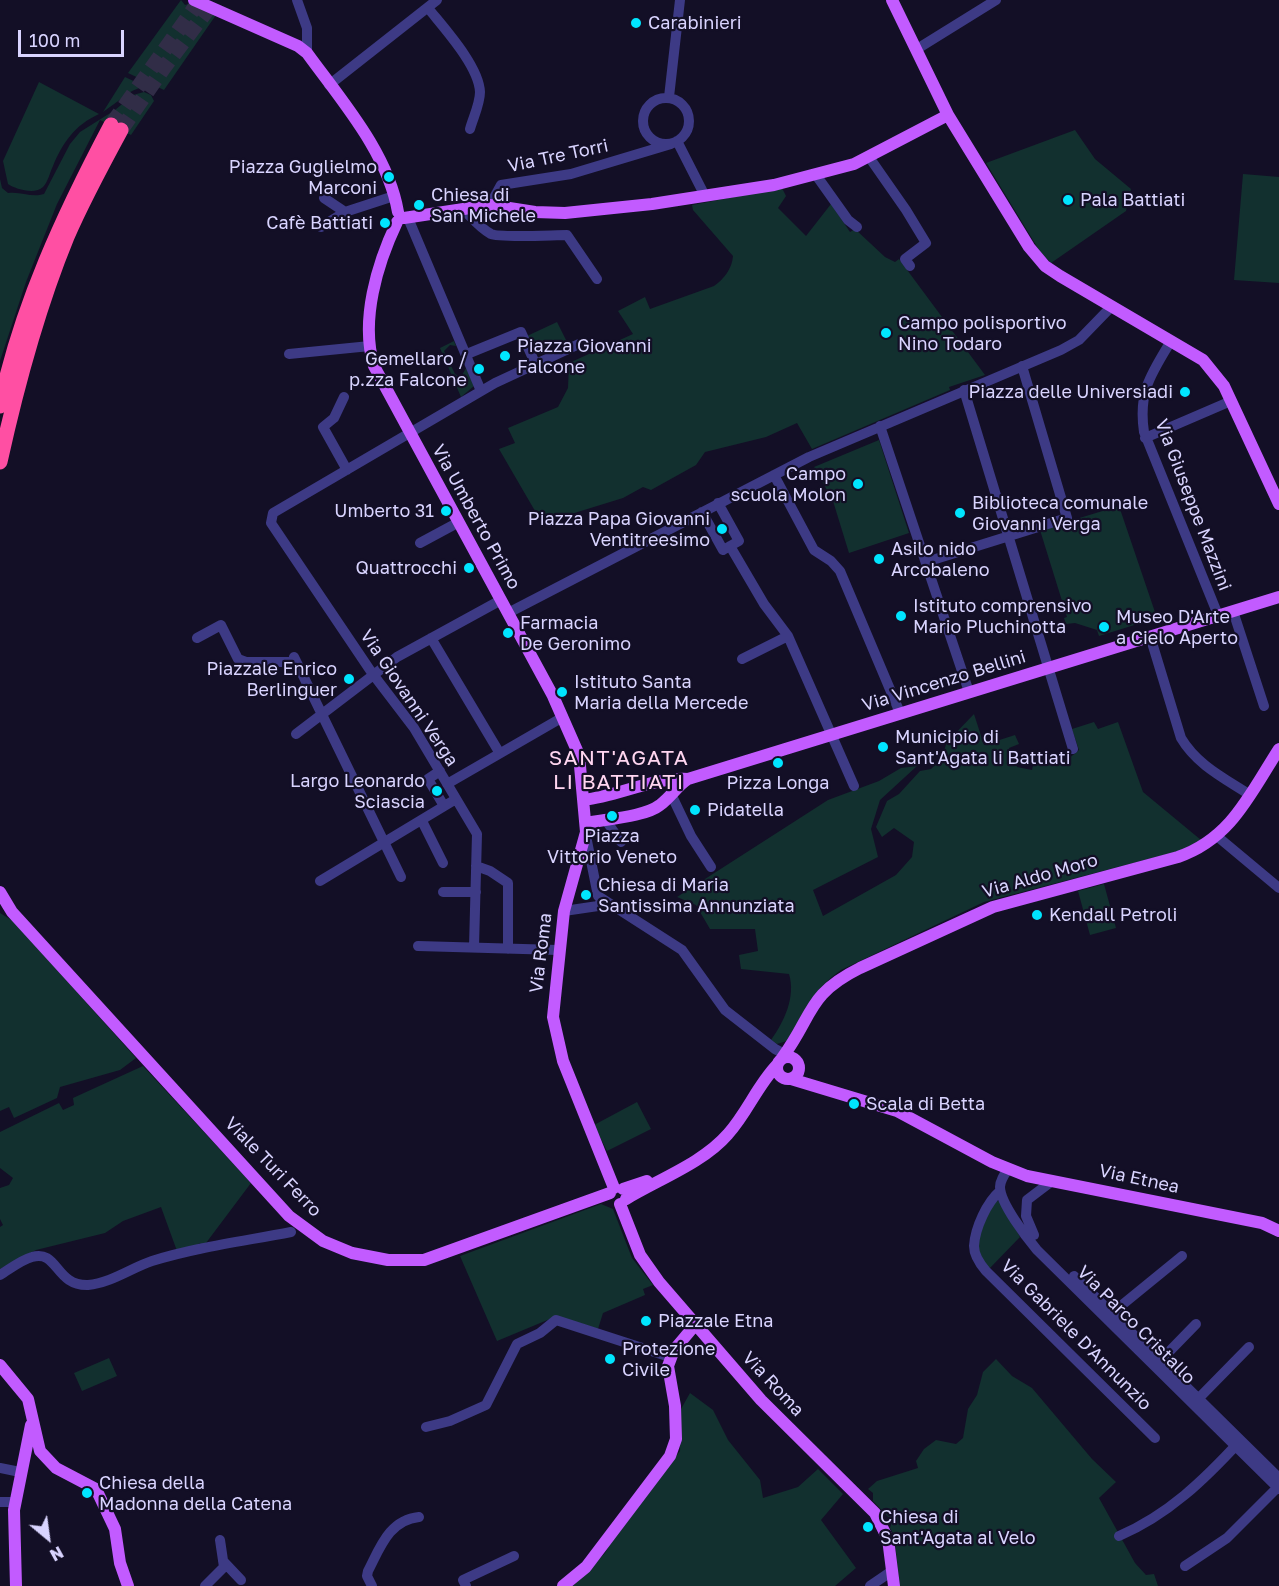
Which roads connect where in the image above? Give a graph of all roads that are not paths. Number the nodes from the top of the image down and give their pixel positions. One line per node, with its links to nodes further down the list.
1 (194, 0): 9 (main road)
2 (297, 0): 9 (street)
3 (437, 0): 7 (street)
4 (680, 0): 11 (street)
5 (892, 0): 8 (main road)
6 (996, 0): 8 (street)
7 (428, 8): 10 (street); 13 (street)
8 (917, 49): 12 (main road)
9 (306, 53): 10 (main road)
10 (329, 85): 19 (main road)
11 (669, 97): 14 (street); 15 (street)
12 (948, 115): 17 (main road); 30 (main road)
13 (470, 129)
14 (645, 133): 15 (street); 16 (street)
15 (674, 142): 16 (street); 20 (street)
16 (643, 153): 22 (street, Via Tre Torri)
17 (869, 158): 18 (main road); 28 (street)
18 (816, 174): 20 (main road); 27 (street)
19 (394, 196): 24 (street); 25 (main road)
20 (705, 196): 22 (main road)
21 (324, 198): 24 (street)
22 (490, 204): 23 (main road)
23 (462, 209): 25 (main road); 29 (street)
24 (345, 212): 26 (street)
25 (402, 218): 33 (main road, Via Umberto Primo); 34 (street)
26 (321, 227)
27 (857, 227)
28 (910, 266)
29 (597, 279)
30 (1111, 307): 31 (main road); 37 (street)
31 (1171, 341): 41 (main road); 45 (street, Via Giuseppe Mazzini)
32 (579, 344): 36 (street)
33 (370, 346): 35 (street); 44 (main road, Via Umberto Primo)
34 (466, 351): 36 (street); 39 (street)
35 (289, 354)
36 (535, 363): 39 (street)
37 (1022, 366): 38 (street); 53 (street)
38 (964, 390): 43 (street); 53 (street)
39 (481, 391): 44 (street)
40 (344, 397): 47 (street)
41 (1231, 401): 45 (street); 50 (main road)
42 (0, 406): 46 (highway)
43 (880, 426): 48 (street); 56 (street)
44 (410, 433): 47 (street); 52 (main road, Via Umberto Primo)
45 (1145, 438): 61 (street, Via Giuseppe Mazzini)
46 (0, 462)
47 (347, 470): 68 (street, Via Giovanni Verga)
48 (774, 475): 49 (street); 71 (street)
49 (718, 503): 51 (street); 55 (street)
50 (1279, 504)
51 (702, 512): 55 (street); 60 (street)
52 (459, 522): 54 (street); 58 (main road, Via Umberto Primo)
53 (1008, 536): 56 (street); 67 (street)
54 (420, 543)
55 (732, 548): 62 (street)
56 (926, 562): 69 (street)
57 (1279, 597): 59 (main road, Via Vincenzo Bellini)
58 (501, 600): 60 (main road, Via Umberto Primo); 65 (street)
59 (1233, 611): 61 (main road, Via Vincenzo Bellini); 70 (street)
60 (508, 613): 73 (main road, Via Umberto Primo)
61 (1218, 615): 63 (main road, Via Vincenzo Bellini)
62 (788, 636): 66 (street); 75 (street)
63 (1150, 636): 67 (main road, Via Vincenzo Bellini); 83 (street)
64 (197, 638): 72 (street)
65 (431, 638): 68 (street); 78 (street)
66 (742, 659)
67 (1049, 667): 69 (main road, Via Vincenzo Bellini); 76 (street)
68 (372, 674): 72 (street); 79 (street, Via Giovanni Verga)
69 (969, 692): 71 (main road, Via Vincenzo Bellini)
70 (1264, 706)
71 (900, 713): 75 (main road, Via Vincenzo Bellini)
72 (322, 714): 74 (street); 92 (street)
73 (563, 717): 78 (street); 85 (main road, Via Umberto Primo)
74 (296, 734)
75 (832, 734): 81 (street); 82 (main road, Via Vincenzo Bellini)
76 (1073, 749)
77 (1279, 749): 83 (main road, Via Aldo Moro)
78 (499, 752): 80 (street)
79 (440, 771): 80 (street, Via Giovanni Verga); 86 (street)
80 (447, 784): 84 (street, Via Giovanni Verga)
81 (854, 786)
82 (671, 788): 85 (main road); 87 (main road); 95 (street)
83 (1250, 795): 90 (main road, Via Aldo Moro)
84 (456, 799): 86 (street); 94 (street, Via Giovanni Verga)
85 (584, 800): 89 (main road, Via Umberto Primo)
86 (444, 806): 88 (street)
87 (605, 819): 89 (main road); 91 (street)
88 (422, 821): 92 (street); 93 (street)
89 (586, 827): 102 (street); 104 (main road, Via Roma)
90 (1218, 837): 98 (street); 109 (main road, Via Aldo Moro)
91 (621, 842)
92 (385, 843): 96 (street); 97 (street)
93 (443, 863)
94 (476, 866): 101 (street, Via Giovanni Verga); 107 (street)
95 (711, 867)
96 (400, 877)
97 (320, 881)
98 (1279, 888)
99 (0, 892): 103 (main road, Viale Turi Ferro)
100 (443, 892): 101 (street)
101 (476, 892): 106 (street, Via Giovanni Verga)
102 (600, 898): 104 (street); 110 (street)
103 (6, 909): 117 (main road, Viale Turi Ferro)
104 (564, 911): 108 (main road, Via Roma)
105 (418, 946): 106 (street)
106 (474, 947): 107 (street)
107 (508, 949): 108 (street)
108 (558, 951): 117 (main road, Via Roma)
109 (796, 1036): 110 (main road); 110 (street)
110 (786, 1059): 111 (main road); 111 (main road); 112 (main road, Viale Turi Ferro); 113 (main road)
111 (786, 1078): 112 (main road); 113 (main road, Via Etnea)
112 (760, 1086): 117 (main road, Viale Turi Ferro)
113 (826, 1088): 114 (main road, Via Etnea)
114 (1008, 1169): 115 (main road, Via Etnea); 118 (street)
115 (1027, 1176): 116 (main road, Via Etnea); 119 (street)
116 (1052, 1181): 119 (street); 120 (main road, Via Etnea)
117 (617, 1196): 126 (main road, Via Roma)
118 (1003, 1196): 119 (street); 124 (street, Via Parco Cristallo); 134 (street, Via Gabriele D'Annunzio)
119 (1027, 1200): 124 (street, Via Parco Cristallo)
120 (1279, 1231)
121 (291, 1232): 123 (street)
122 (1182, 1256): 124 (street)
123 (0, 1275)
124 (1109, 1316): 129 (street, Via Parco Cristallo); 135 (street, Via Parco Cristallo)
125 (1197, 1324): 129 (street)
126 (695, 1325): 128 (main road); 149 (main road, Via Roma)
127 (1249, 1347): 131 (street)
128 (670, 1357): 133 (street); 156 (main road)
129 (1160, 1361): 131 (street, Via Parco Cristallo)
130 (0, 1365): 132 (main road)
131 (1198, 1399): 135 (street, Via Parco Cristallo)
132 (32, 1418): 136 (main road); 138 (main road)
133 (426, 1427)
134 (1155, 1438)
135 (1238, 1443): 140 (street, Via Parco Cristallo); 144 (street)
136 (23, 1456): 138 (main road); 139 (main road)
137 (0, 1468): 139 (street)
138 (56, 1468): 152 (main road)
139 (20, 1472): 142 (main road)
140 (1279, 1485): 148 (street)
141 (0, 1502): 142 (street)
142 (16, 1502): 151 (main road)
143 (418, 1517): 154 (street)
144 (1119, 1536)
145 (220, 1540): 147 (street)
146 (514, 1556): 155 (street)
147 (223, 1562): 150 (street); 153 (street)
148 (1185, 1566)
149 (892, 1571): 157 (street); 158 (main road, Via Roma)
150 (241, 1581)
151 (16, 1586)
152 (128, 1586)
153 (205, 1586)
154 (372, 1586)
155 (466, 1586)
156 (563, 1586)
157 (870, 1586)
158 (894, 1586)

